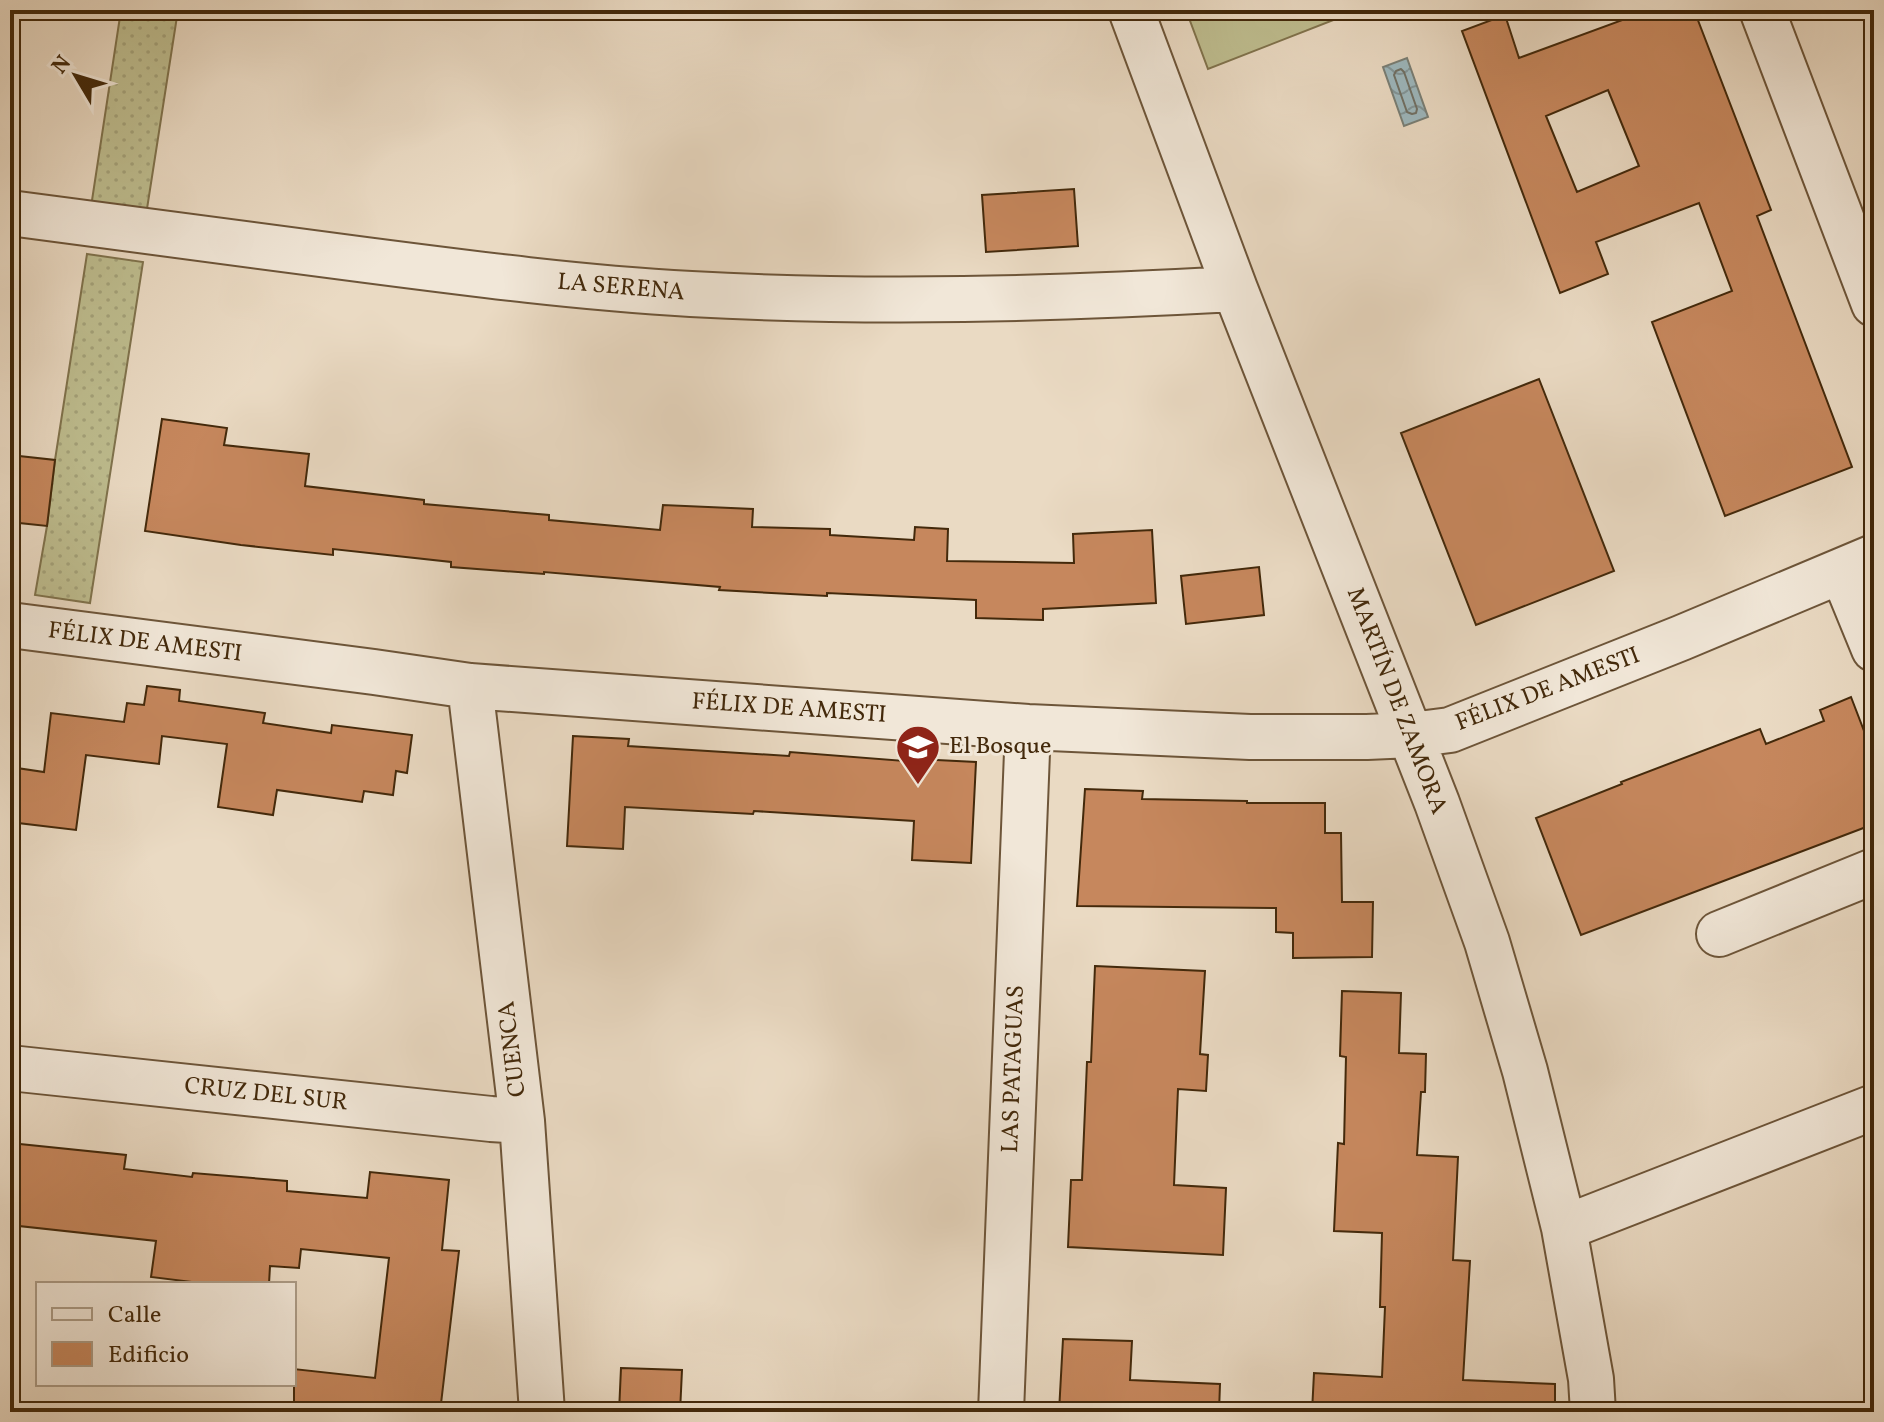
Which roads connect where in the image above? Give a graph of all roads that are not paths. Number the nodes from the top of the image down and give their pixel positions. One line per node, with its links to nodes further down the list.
1 (1131, 10): 4 (street, MARTÍN DE ZAMORA)
2 (1762, 10): 5 (street)
3 (10, 213): 4 (street, LA SERENA)
4 (1235, 289): 11 (street, MARTÍN DE ZAMORA)
5 (1874, 304)
6 (1858, 564): 8 (street); 11 (street, FÉLIX DE AMESTI)
7 (10, 625): 9 (street, FÉLIX DE AMESTI)
8 (1874, 649)
9 (470, 686): 10 (street, FÉLIX DE AMESTI); 16 (street, CUENCA)
10 (1028, 727): 11 (street, FÉLIX DE AMESTI); 19 (street, LAS PATAGUAS)
11 (1411, 735): 17 (street, MARTÍN DE ZAMORA)
12 (1874, 871): 13 (street)
13 (1719, 934)
14 (10, 1068): 16 (street, CRUZ DEL SUR)
15 (1874, 1107): 17 (street)
16 (522, 1121): 18 (street, CUENCA)
17 (1564, 1228): 20 (street, MARTÍN DE ZAMORA)
18 (542, 1412)
19 (1001, 1412)
20 (1593, 1412)

